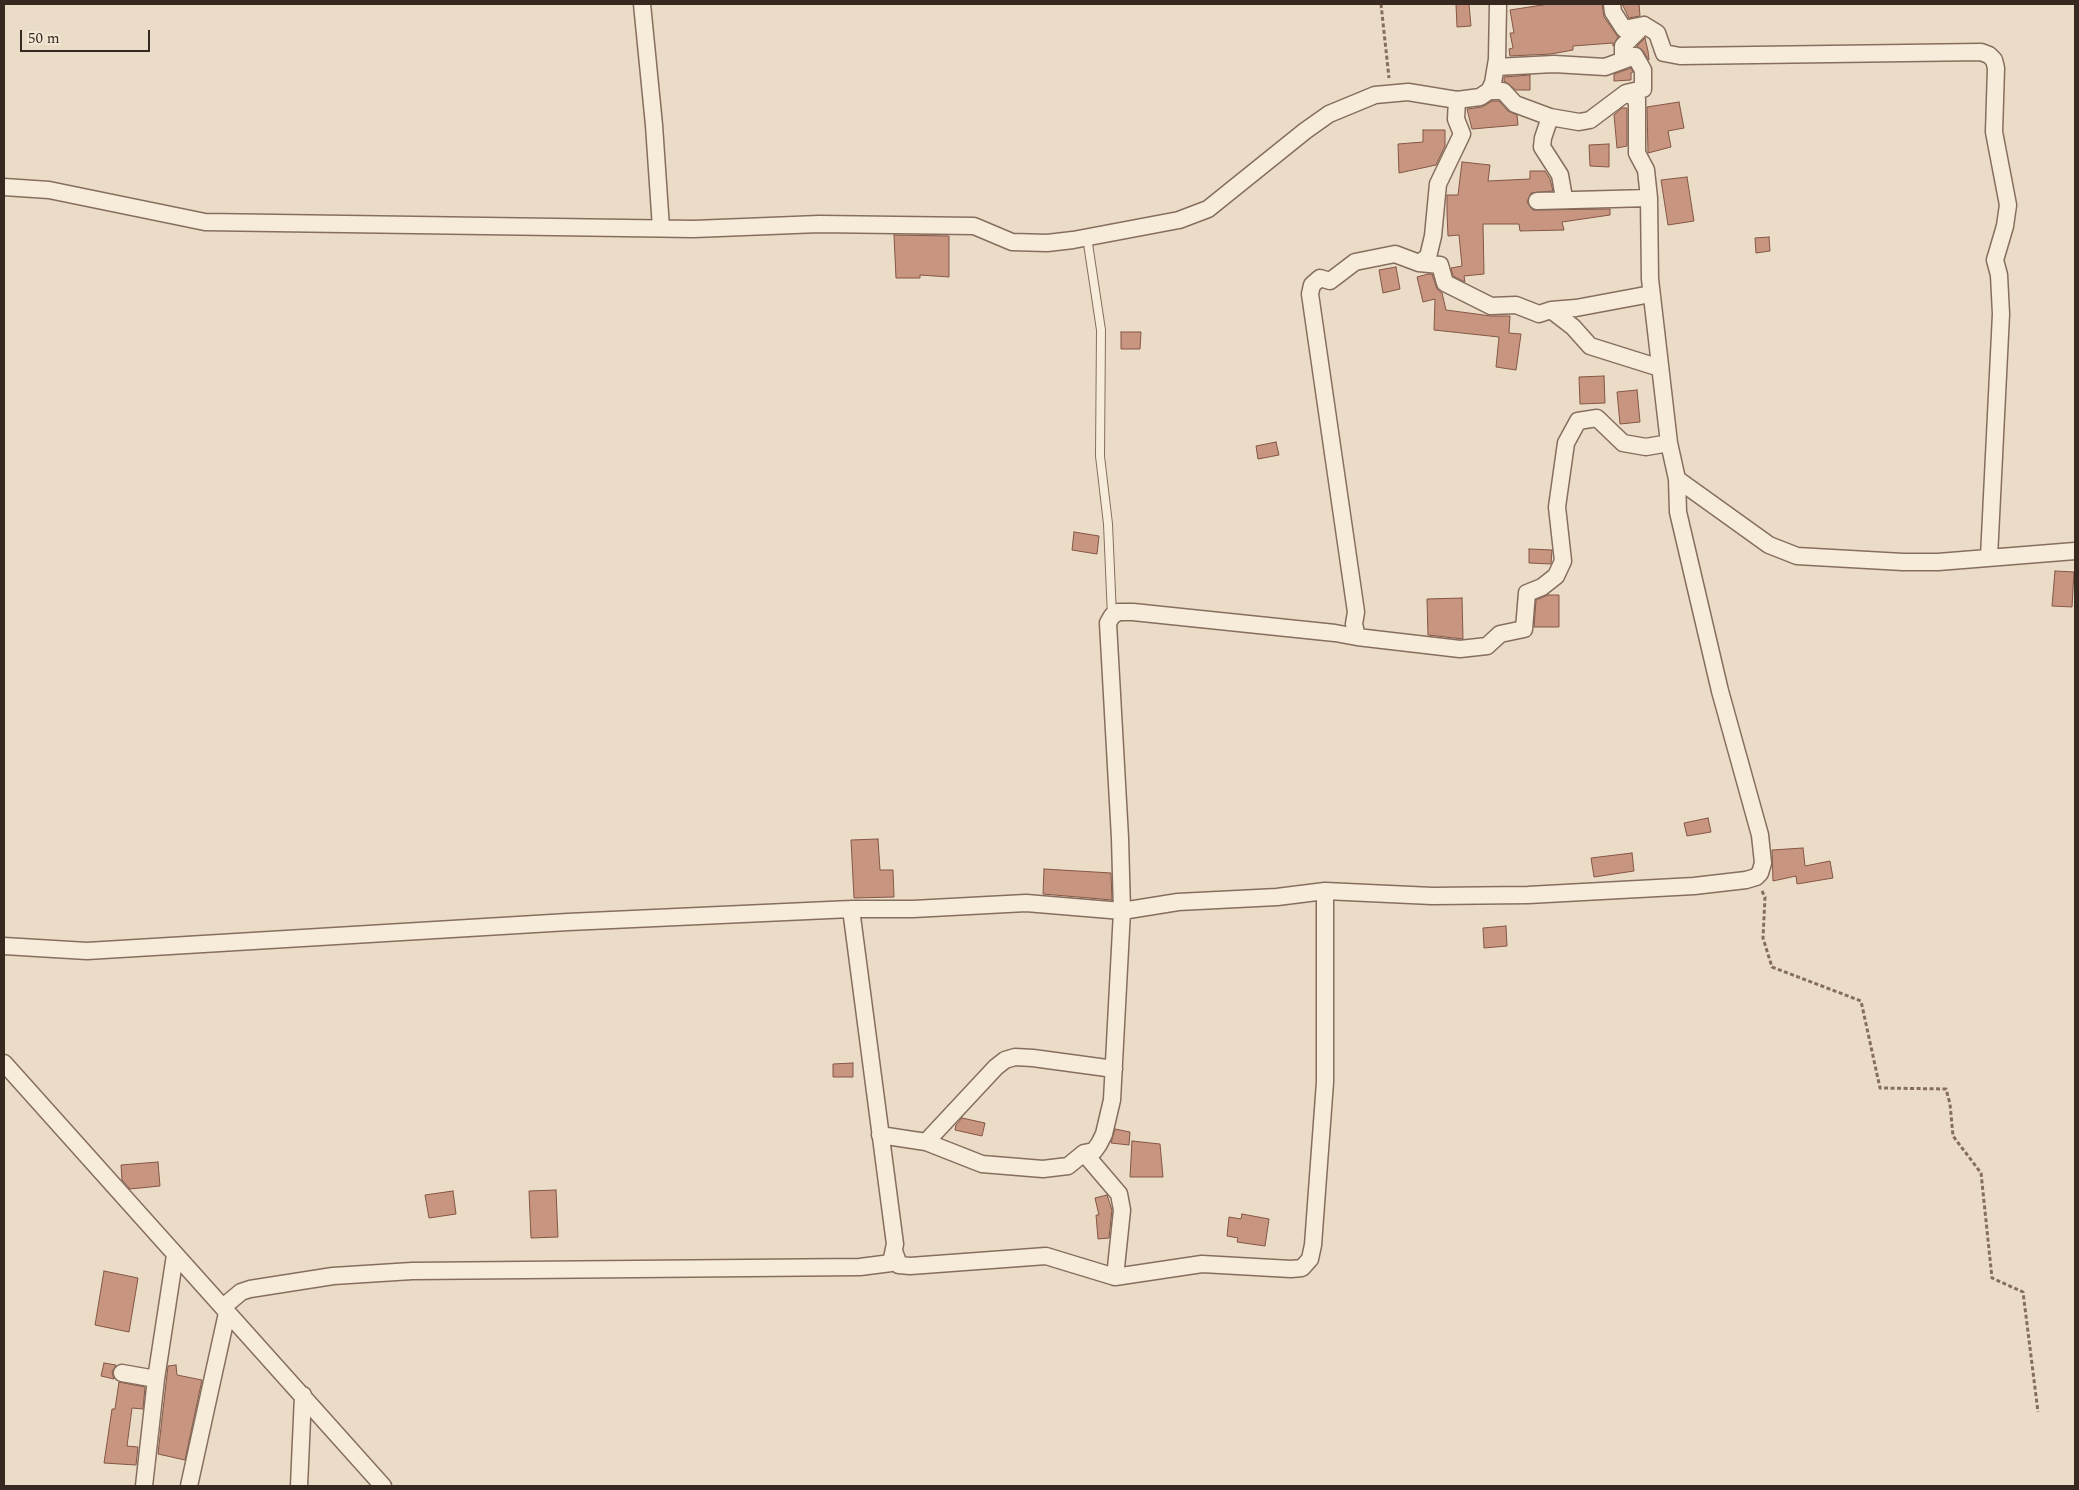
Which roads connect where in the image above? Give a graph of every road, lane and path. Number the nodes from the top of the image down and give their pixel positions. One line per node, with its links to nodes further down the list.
1 (642, 4): 17 (street)
2 (1381, 4): 9 (path)
3 (1498, 4): 7 (street)
4 (1612, 4): 5 (street)
5 (1644, 25): 6 (street); 26 (street)
6 (1635, 56): 7 (street); 10 (street)
7 (1496, 67): 8 (street)
8 (1489, 91): 11 (street); 12 (street)
9 (1391, 92): 11 (street); 18 (street)
10 (1626, 93): 12 (street); 15 (street)
11 (1457, 100): 19 (street)
12 (1550, 117): 14 (street)
13 (4, 187): 17 (street)
14 (1564, 198): 15 (street); 16 (street)
15 (1649, 198): 20 (street)
16 (1537, 200)
17 (661, 228): 18 (street)
18 (1087, 237): 27 (lane)
19 (1418, 263): 21 (street); 28 (street)
20 (1651, 294): 21 (street); 22 (street)
21 (1551, 310): 22 (street)
22 (1660, 368): 23 (street)
23 (1669, 443): 24 (street); 28 (street)
24 (1677, 479): 26 (street); 29 (street)
25 (2075, 551): 26 (street)
26 (1989, 557)
27 (1112, 616): 28 (street); 32 (street)
28 (1357, 637)
29 (1756, 877): 30 (street); 46 (path)
30 (1325, 891): 32 (street); 41 (street)
31 (851, 909): 32 (street); 33 (street); 36 (street)
32 (1122, 911): 35 (street)
33 (4, 946)
34 (4, 1063): 40 (street)
35 (1114, 1069): 37 (street); 38 (street)
36 (880, 1135): 37 (street); 39 (street)
37 (926, 1142): 38 (street)
38 (1084, 1153): 41 (street)
39 (894, 1251): 41 (street); 42 (street)
40 (175, 1255): 42 (street); 44 (street)
41 (1115, 1277)
42 (225, 1310): 45 (street); 48 (street)
43 (122, 1373): 44 (street)
44 (156, 1379): 47 (street)
45 (303, 1395): 49 (street); 50 (street)
46 (2038, 1412)
47 (144, 1486)
48 (190, 1486)
49 (299, 1486)
50 (383, 1486)

